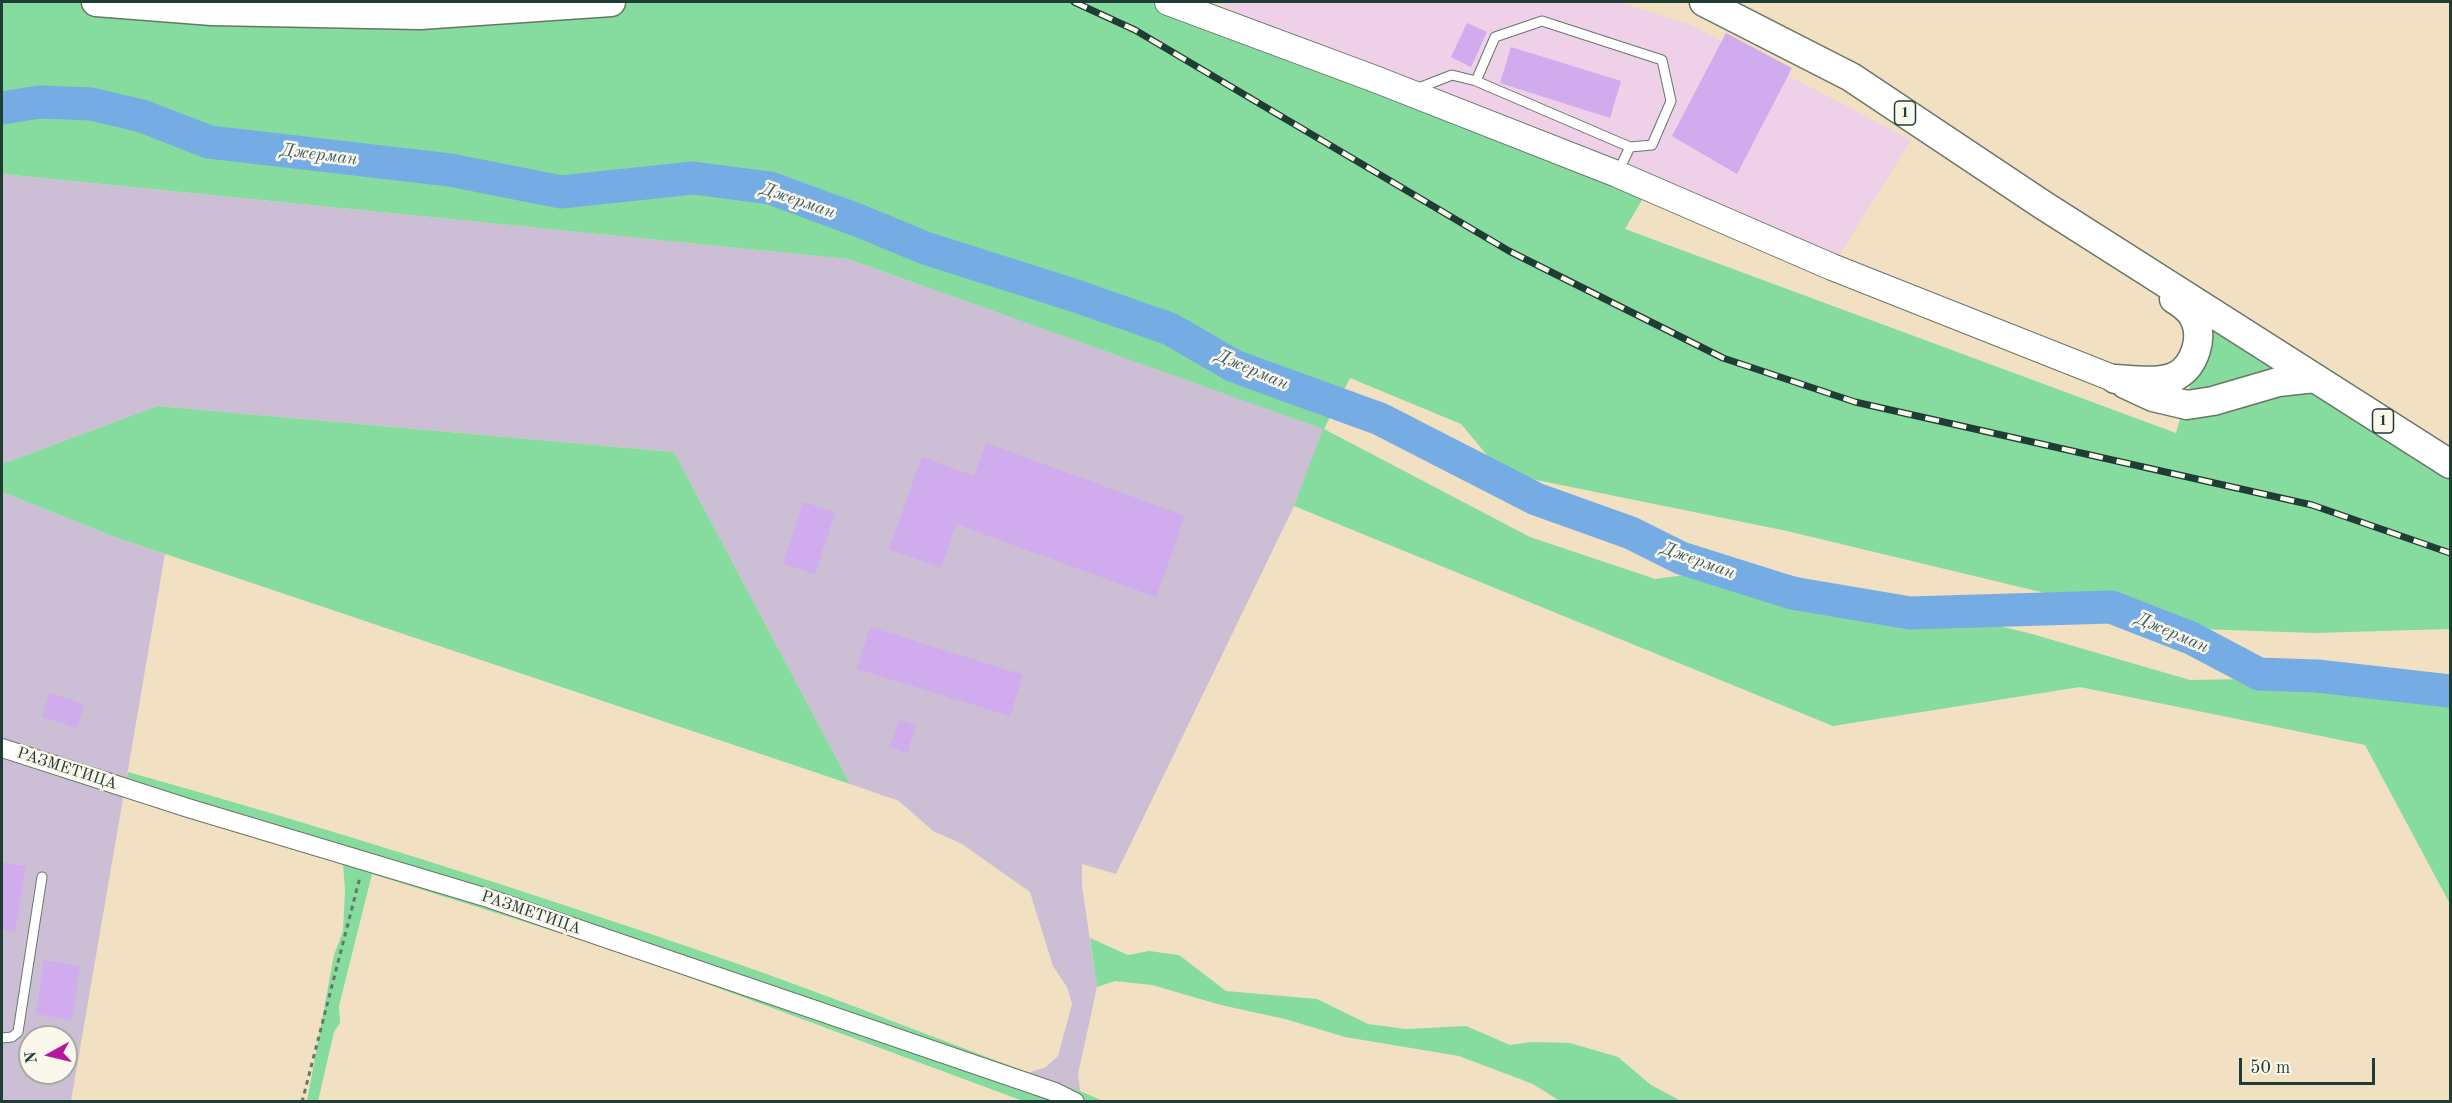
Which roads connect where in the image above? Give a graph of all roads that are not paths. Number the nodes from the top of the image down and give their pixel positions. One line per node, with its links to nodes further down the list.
1 (96, 2): 2 (main road)
2 (611, 2)
3 (1168, 2): 8 (street)
4 (1215, 2): 8 (street)
5 (1685, 2): 7 (main road, 1)
6 (1704, 2): 7 (main road)
7 (1761, 32): 13 (main road, 1)
8 (1375, 79): 10 (street)
9 (1476, 81): 10 (lane); 11 (lane); 11 (lane)
10 (1409, 92): 12 (street)
11 (1630, 147): 12 (lane)
12 (1617, 174): 15 (street)
13 (2043, 205): 14 (main road, 1); 15 (main road)
14 (2315, 378): 15 (main road); 16 (main road, 1)
15 (2115, 379)
16 (2451, 464)
17 (2, 748): 20 (street, РАЗМЕТИЦА)
18 (42, 877): 19 (lane)
19 (2, 1038)
20 (1075, 1101)

